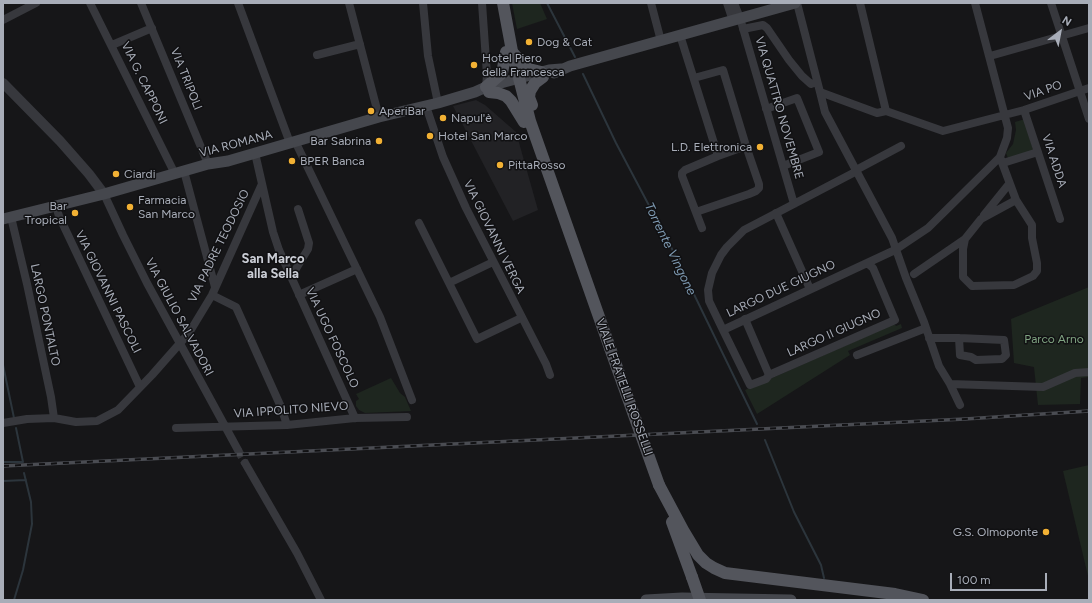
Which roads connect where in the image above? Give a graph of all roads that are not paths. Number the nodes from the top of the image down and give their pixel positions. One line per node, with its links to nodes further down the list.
1 (36, 3): 17 (street)
2 (90, 3): 25 (street, VIA G. CAPPONI)
3 (141, 3): 19 (street, VIA TRIPOLI)
4 (238, 3): 47 (street)
5 (349, 3): 24 (street)
6 (423, 3): 38 (street)
7 (482, 3): 35 (street)
8 (497, 3): 26 (main road, VIALE FRATELLI ROSSELLI)
9 (503, 3): 26 (main road, VIALE FRATELLI ROSSELLI)
10 (651, 3): 23 (street)
11 (727, 3): 18 (street)
12 (734, 3): 18 (street, VIA QUATTRO NOVEMBRE)
13 (860, 3): 42 (street)
14 (975, 3): 28 (street)
15 (1050, 3): 22 (street)
16 (790, 4): 18 (main road, VIA ROMANA); 32 (street)
17 (3, 20)
18 (742, 24): 21 (main road, VIA ROMANA); 32 (street); 40 (street, VIA QUATTRO NOVEMBRE)
19 (152, 28): 25 (street); 55 (street, VIA TRIPOLI)
20 (1089, 28): 22 (street)
21 (680, 35): 23 (main road, VIA ROMANA); 30 (street)
22 (1061, 37): 28 (street); 36 (street)
23 (662, 41): 29 (main road, VIA ROMANA)
24 (360, 44): 27 (street); 44 (street)
25 (112, 45): 58 (street, VIA G. CAPPONI)
26 (509, 51): 29 (main road); 31 (main road, VIALE FRATELLI ROSSELLI); 35 (main road)
27 (316, 55)
28 (990, 56): 43 (street)
29 (542, 75): 31 (main road, VIA ROMANA); 53 (main road)
30 (694, 78): 48 (street); 52 (street)
31 (517, 82): 35 (main road, VIA ROMANA); 46 (main road, VIALE FRATELLI ROSSELLI); 53 (main road, VIALE FRATELLI ROSSELLI)
32 (817, 82): 37 (street)
33 (3, 83): 62 (street)
34 (1089, 88): 36 (street, VIA PO)
35 (488, 89): 38 (main road, VIA ROMANA); 46 (main road)
36 (1080, 91): 41 (street, VIA PO); 45 (street)
37 (820, 92): 42 (street, VIA PO); 57 (street)
38 (438, 103): 39 (main road, VIA ROMANA)
39 (426, 106): 44 (main road, VIA ROMANA); 76 (street, VIA GIOVANNI VERGA)
40 (766, 110): 56 (street, VIA QUATTRO NOVEMBRE); 56 (street)
41 (1024, 110): 43 (street, VIA PO); 50 (street, VIA ADDA)
42 (886, 111): 43 (street, VIA PO)
43 (1005, 114): 54 (street)
44 (379, 117): 47 (main road, VIA ROMANA)
45 (1089, 119)
46 (524, 122): 59 (main road, VIALE FRATELLI ROSSELLI)
47 (293, 142): 51 (main road, VIA ROMANA); 78 (street)
48 (746, 146): 52 (street); 67 (street)
49 (901, 146): 57 (street, LARGO DUE GIUGNO)
50 (1038, 152): 54 (street); 71 (street, VIA ADDA)
51 (255, 153): 55 (main road, VIA ROMANA); 60 (street, VIA UGO FOSCOLO)
52 (718, 156): 67 (street)
53 (543, 157): 59 (main road, VIALE FRATELLI ROSSELLI)
54 (1002, 160): 61 (street); 75 (street, LARGO DUE GIUGNO)
55 (208, 164): 58 (main road, VIA ROMANA)
56 (783, 166): 64 (street, VIA QUATTRO NOVEMBRE)
57 (856, 170): 64 (street, LARGO DUE GIUGNO); 75 (street)
58 (180, 173): 62 (main road, VIA ROMANA); 82 (street, VIA G. CAPPONI)
59 (548, 173): 110 (main road, VIALE FRATELLI ROSSELLI, bridge)
60 (262, 184): 80 (street, VIA UGO FOSCOLO); 82 (street, VIA PADRE TEODOSIO)
61 (1009, 184): 63 (street); 70 (street)
62 (104, 194): 65 (main road, VIA ROMANA); 92 (street, VIA GIULIO SALVADORI)
63 (1016, 200): 70 (street); 74 (street)
64 (794, 204): 68 (street, LARGO DUE GIUGNO)
65 (56, 206): 69 (main road, VIA ROMANA); 98 (street, VIA GIOVANNI PASCOLI)
66 (298, 209): 80 (street)
67 (696, 212): 73 (street)
68 (776, 213): 83 (street); 89 (street, LARGO DUE GIUGNO)
69 (7, 218): 101 (street, LARGO PONTALTO)
70 (981, 219): 74 (street)
71 (1060, 219)
72 (419, 223): 81 (street)
73 (702, 228)
74 (965, 239): 79 (street)
75 (895, 250): 77 (street, LARGO DUE GIUGNO); 88 (street)
76 (493, 262): 81 (street); 86 (street, VIA GIOVANNI VERGA)
77 (867, 263): 83 (street, LARGO DUE GIUGNO); 96 (street, LARGO II GIUGNO)
78 (357, 269): 85 (street); 99 (street)
79 (914, 274)
80 (291, 277): 85 (street, VIA UGO FOSCOLO)
81 (449, 282): 86 (street)
82 (216, 287): 84 (street, VIA PADRE TEODOSIO)
83 (810, 289): 87 (street, LARGO DUE GIUGNO)
84 (212, 295): 92 (street, VIA PADRE TEODOSIO); 105 (street)
85 (299, 296): 102 (street, VIA UGO FOSCOLO)
86 (521, 318): 95 (street, VIA GIOVANNI VERGA)
87 (745, 319): 89 (street, LARGO DUE GIUGNO); 96 (street)
88 (926, 328): 90 (street); 93 (street)
89 (723, 330): 96 (street, LARGO II GIUGNO)
90 (929, 338): 91 (street); 97 (street)
91 (959, 338): 91 (street)
92 (179, 343): 98 (street, VIA PADRE TEODOSIO); 106 (street, VIA GIULIO SALVADORI)
93 (857, 355)
94 (1089, 372): 97 (street)
95 (550, 375)
96 (769, 375)
97 (950, 384): 100 (street)
98 (140, 387): 101 (street, VIA PADRE TEODOSIO)
99 (412, 400)
100 (960, 405)
101 (54, 418): 104 (street, VIA PADRE TEODOSIO)
102 (355, 418): 103 (street, VIA IPPOLITO NIEVO); 105 (street, VIA IPPOLITO NIEVO)
103 (407, 418)
104 (3, 423)
105 (287, 425): 106 (street, VIA IPPOLITO NIEVO)
106 (225, 427): 107 (street, VIA IPPOLITO NIEVO); 108 (street, VIA GIULIO SALVADORI)
107 (176, 428)
108 (238, 450)
109 (245, 463): 112 (street)
110 (659, 485): 114 (main road, VIALE FRATELLI ROSSELLI, bridge); 116 (main road)
111 (680, 599): 113 (main road); 114 (main road)
112 (321, 600)
113 (646, 600)
114 (697, 600): 115 (main road)
115 (791, 600)
116 (923, 600)

